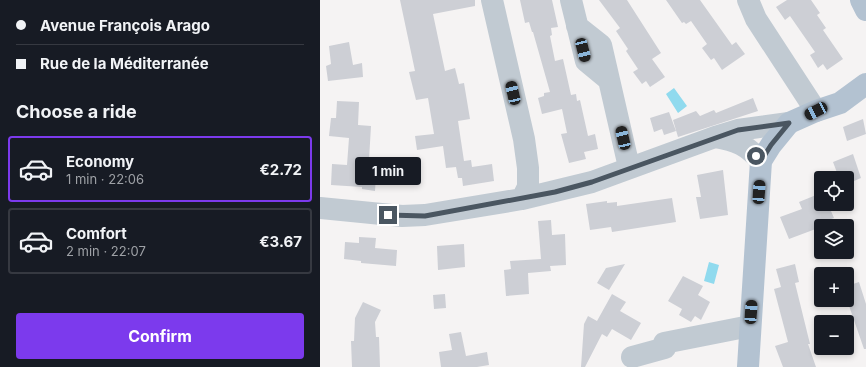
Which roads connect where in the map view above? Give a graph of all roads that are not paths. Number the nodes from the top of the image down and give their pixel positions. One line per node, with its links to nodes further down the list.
1 (492, 0): 14 (street)
2 (571, 0): 13 (street)
3 (748, 0): 9 (street)
4 (861, 0): 5 (main road)
5 (866, 10)
6 (866, 84): 8 (main road)
7 (866, 96): 8 (main road)
8 (840, 103): 9 (main road)
9 (816, 111): 10 (main road)
10 (789, 123): 11 (street); 12 (main road)
11 (715, 137): 12 (street); 13 (street)
12 (761, 161): 16 (main road)
13 (630, 167): 14 (street)
14 (522, 199): 15 (street)
15 (320, 208)
16 (750, 326): 17 (street); 18 (main road)
17 (632, 357)
18 (748, 367)

